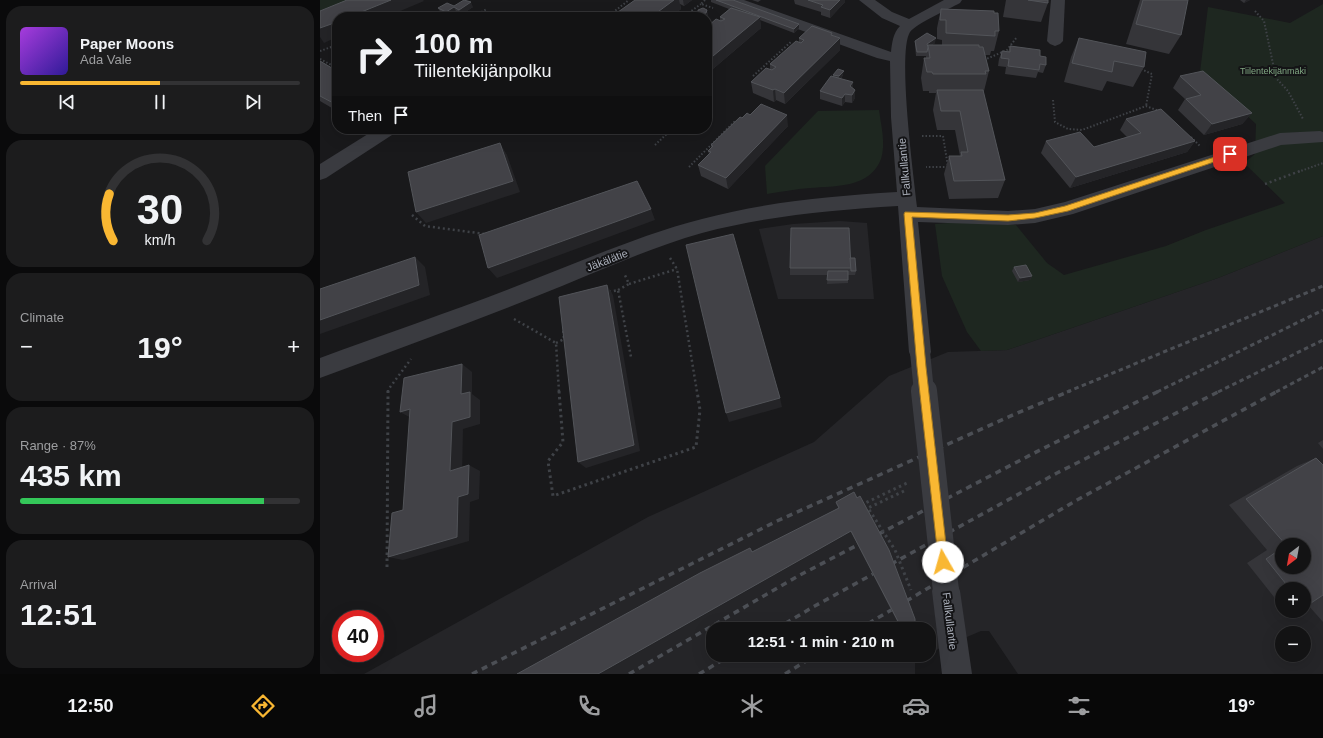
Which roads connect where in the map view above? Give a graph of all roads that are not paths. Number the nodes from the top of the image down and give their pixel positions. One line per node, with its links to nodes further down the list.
1 (731, 0): 7 (street)
2 (866, 0): 5 (street)
3 (955, 0): 5 (street)
4 (1058, 0): 6 (street)
5 (910, 25): 7 (street, Fallkullantie)
6 (1055, 41)
7 (897, 58): 11 (street, Fallkullantie)
8 (381, 134): 10 (street)
9 (1313, 138): 11 (street, Jäkälätie)
10 (320, 173)
11 (907, 206): 12 (street, Jäkälätie); 13 (street, Fallkullantie, bridge)
12 (320, 368)
13 (957, 674)

